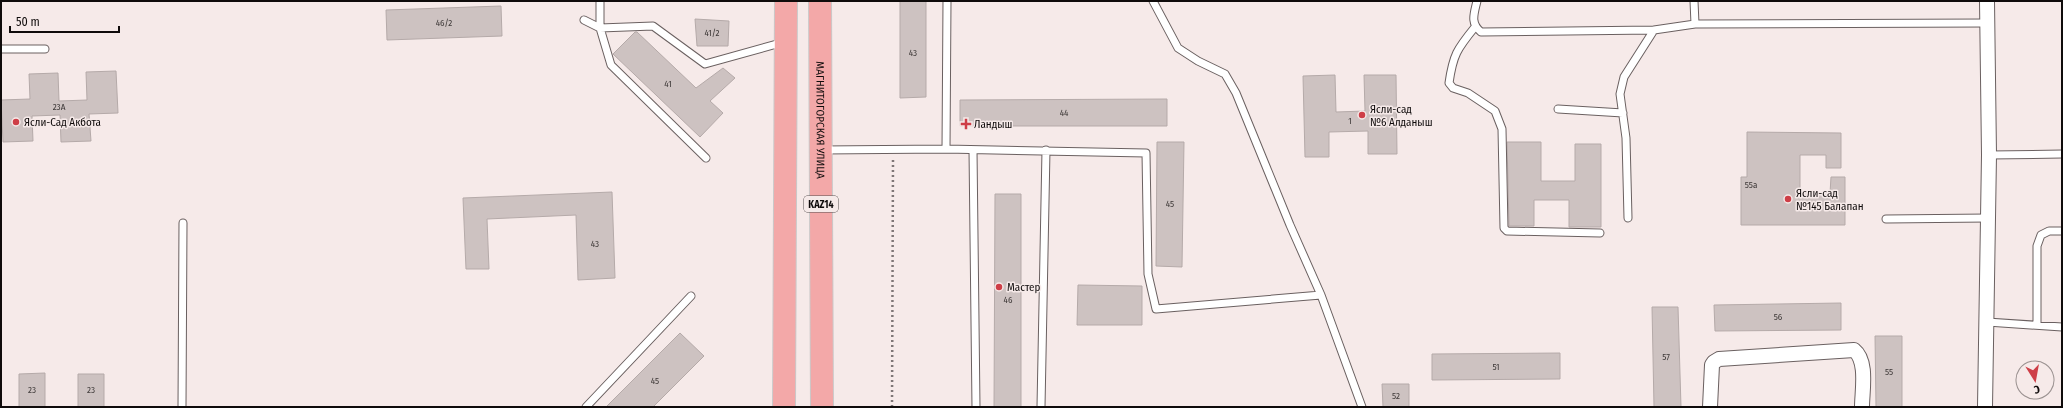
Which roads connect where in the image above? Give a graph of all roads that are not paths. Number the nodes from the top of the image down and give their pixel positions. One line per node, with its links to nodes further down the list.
1 (600, 1): 13 (lane)
2 (786, 1): 15 (main road)
3 (820, 1): 21 (main road, МАГНИТОГОРСКАЯ УЛИЦА / KAZ14)
4 (947, 1): 20 (lane)
5 (1153, 1): 33 (lane)
6 (1477, 1): 12 (lane)
7 (1694, 1): 11 (lane)
8 (1987, 1): 10 (street)
9 (584, 20): 13 (lane)
10 (1987, 22): 11 (lane); 25 (street)
11 (1695, 24): 14 (lane)
12 (1475, 27): 14 (lane); 32 (lane)
13 (600, 28): 15 (lane); 26 (lane)
14 (1654, 30): 19 (lane)
15 (785, 41): 40 (main road)
16 (1, 49): 17 (lane)
17 (45, 49)
18 (1558, 109): 19 (lane)
19 (1623, 113): 27 (lane)
20 (946, 149): 21 (lane); 22 (lane)
21 (820, 150): 41 (main road, МАГНИТОГОРСКАЯ УЛИЦА / KAZ14)
22 (973, 150): 23 (lane); 42 (lane)
23 (1046, 150): 33 (lane); 43 (lane)
24 (2062, 154): 25 (lane)
25 (1989, 155): 28 (street)
26 (706, 158)
27 (1628, 218)
28 (1988, 218): 29 (lane); 35 (street)
29 (1886, 219)
30 (183, 223): 38 (lane)
31 (2062, 231): 36 (lane)
32 (1600, 233)
33 (1321, 295): 44 (lane)
34 (691, 296): 39 (lane)
35 (1987, 322): 36 (lane); 47 (street)
36 (2037, 325): 37 (lane)
37 (2062, 327)
38 (182, 407)
39 (586, 407)
40 (784, 407)
41 (822, 407)
42 (976, 407)
43 (1041, 407)
44 (1362, 407)
45 (1710, 407): 46 (street)
46 (1862, 407)
47 (1985, 407)

